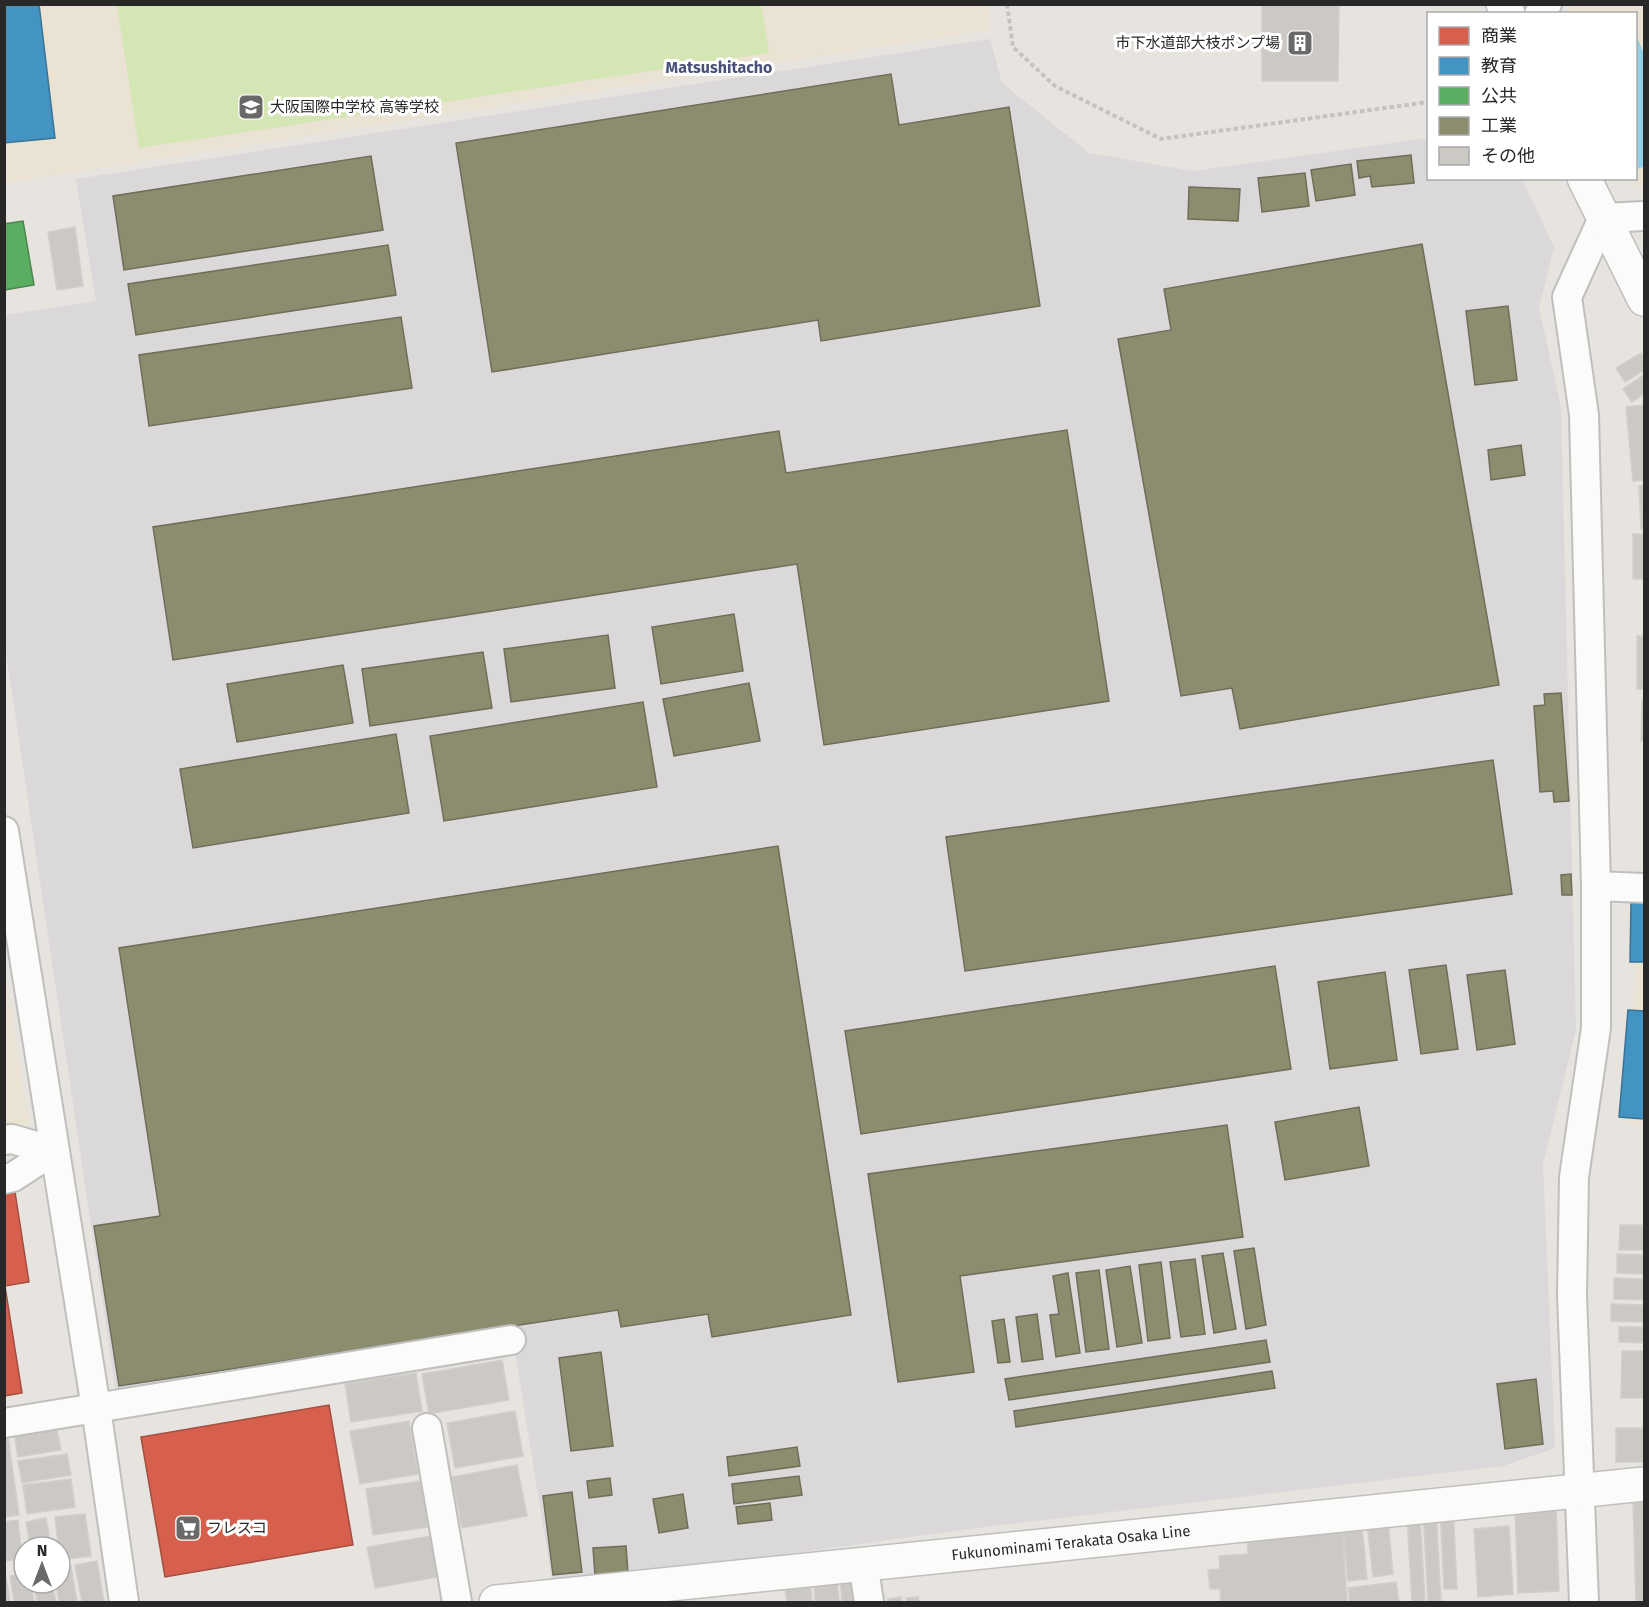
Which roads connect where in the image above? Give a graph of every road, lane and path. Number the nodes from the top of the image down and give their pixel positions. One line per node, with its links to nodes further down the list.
1 (1007, 4): 2 (path)
2 (1427, 102)
3 (1585, 180): 5 (main road)
4 (1644, 216): 5 (street)
5 (1603, 218): 6 (main road); 8 (street)
6 (1644, 299)
7 (4, 831): 11 (street)
8 (1596, 886): 9 (street); 18 (street)
9 (1644, 888)
10 (4, 1140): 11 (street)
11 (53, 1151): 12 (street); 14 (street)
12 (4, 1179)
13 (511, 1340): 14 (street)
14 (96, 1408): 15 (street); 20 (street)
15 (4, 1423)
16 (427, 1428): 21 (street)
17 (1644, 1484): 18 (main road, Fukunominami Terakata Osaka Line)
18 (1580, 1489): 19 (main road, Fukunominami Terakata Osaka Line); 24 (street)
19 (863, 1563): 22 (main road, Fukunominami Terakata Osaka Line); 23 (street)
20 (123, 1602)
21 (457, 1602)
22 (496, 1602)
23 (869, 1602)
24 (1584, 1602)

